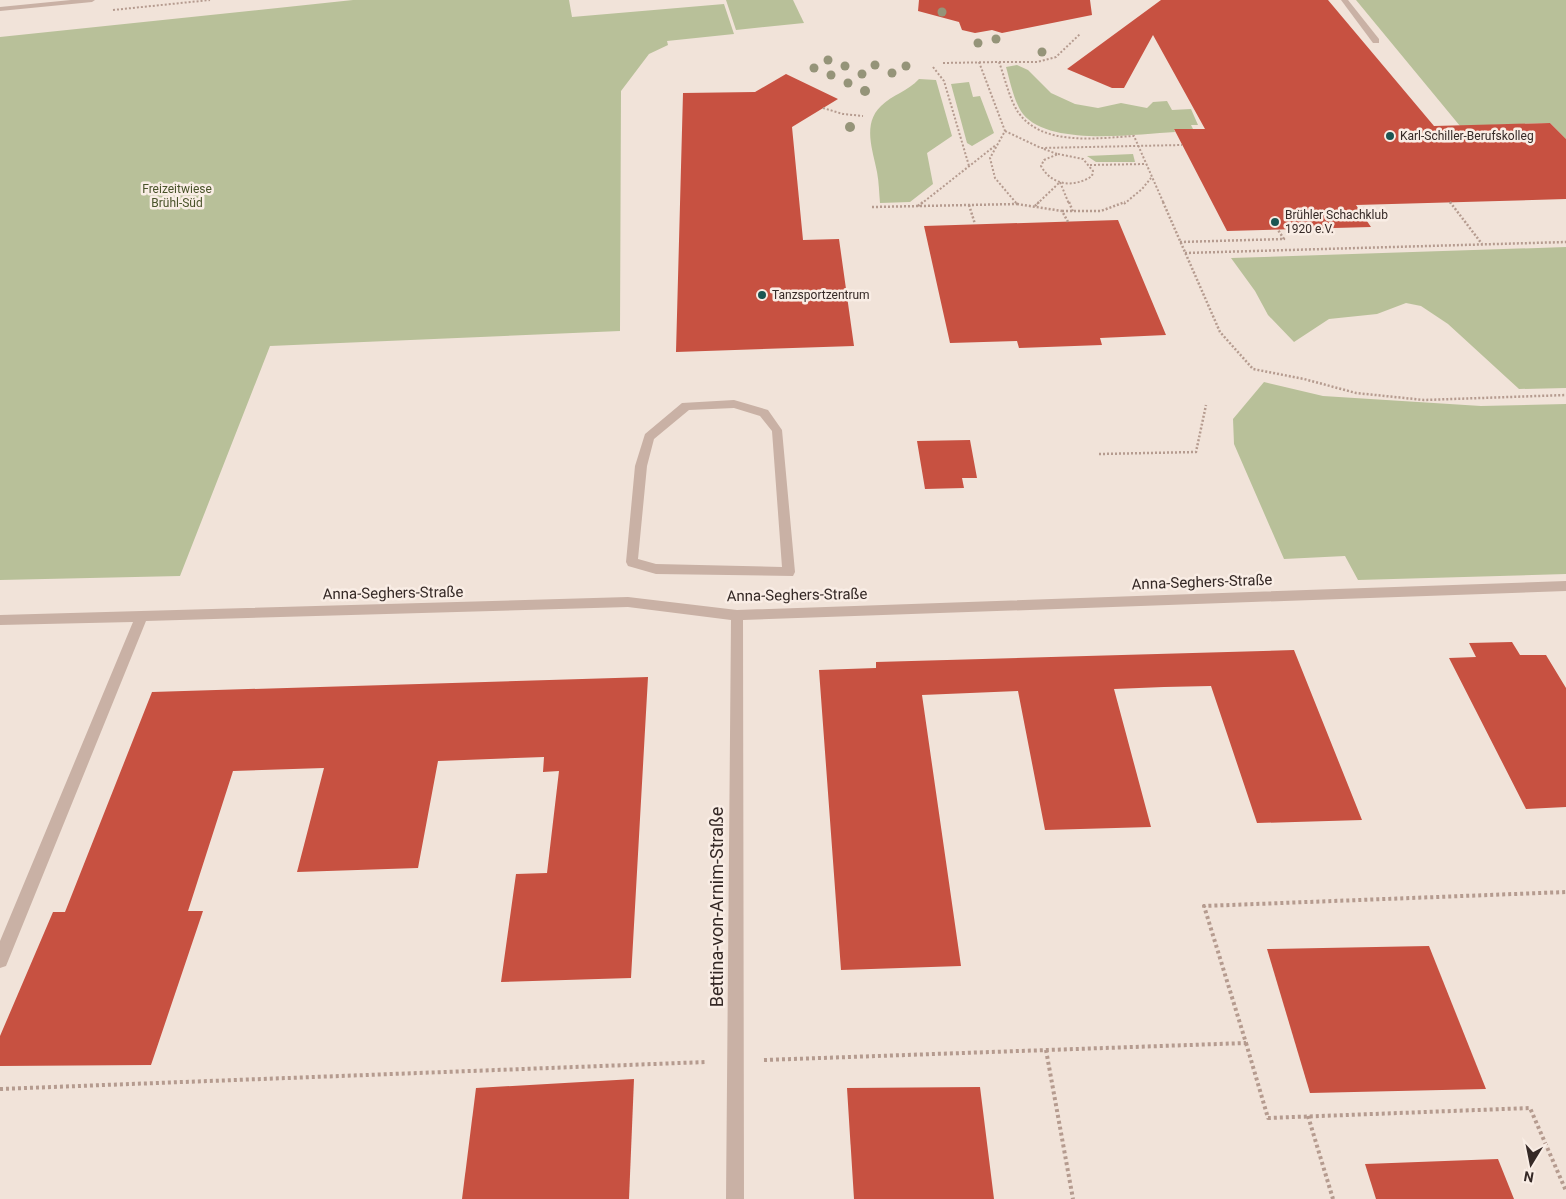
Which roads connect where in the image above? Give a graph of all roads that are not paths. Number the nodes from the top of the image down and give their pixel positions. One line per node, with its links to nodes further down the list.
1 (92, 0): 3 (street)
2 (1344, 0): 4 (street)
3 (0, 9)
4 (1376, 41)
5 (781, 483): 5 (street)
6 (1566, 586): 7 (street, Anna-Seghers-Straße)
7 (737, 615): 8 (street, Anna-Seghers-Straße); 11 (street, Bettina-von-Arnim-Straße)
8 (141, 617): 9 (street, Anna-Seghers-Straße); 10 (street)
9 (0, 620)
10 (0, 960)
11 (735, 1199)

